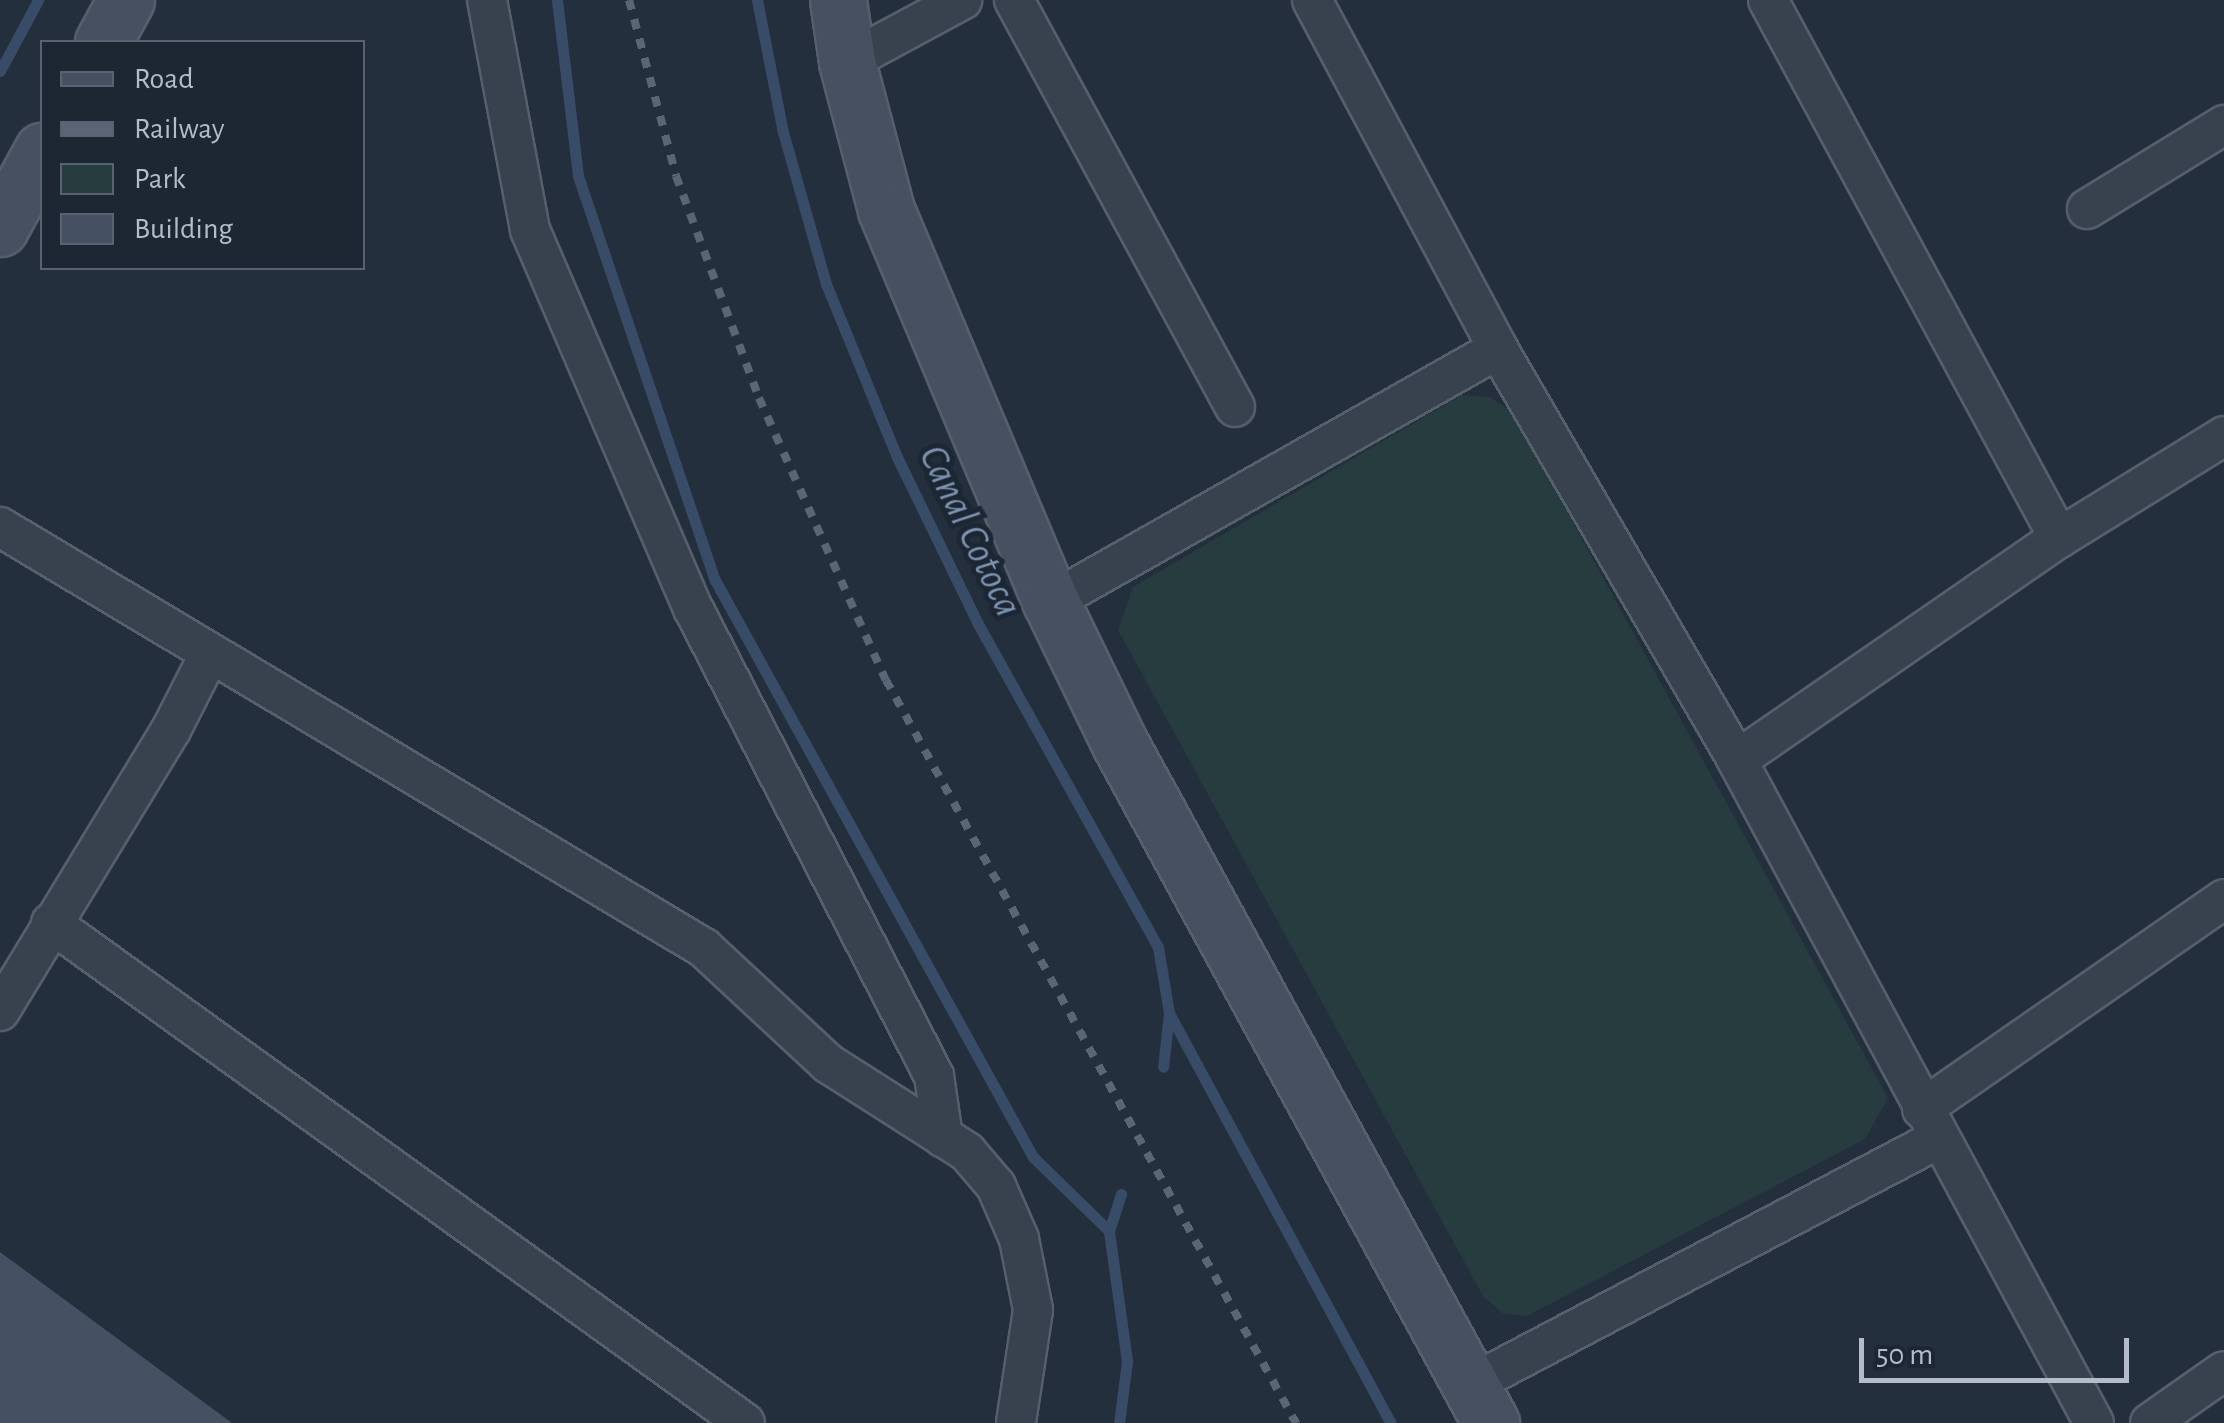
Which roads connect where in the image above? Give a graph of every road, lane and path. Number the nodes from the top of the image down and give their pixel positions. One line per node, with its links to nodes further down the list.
1 (126, 0): 8 (main road)
2 (487, 0): 26 (street)
3 (838, 0): 9 (main road)
4 (962, 0): 9 (street)
5 (1014, 0): 15 (street)
6 (1312, 0): 14 (street)
7 (1768, 0): 18 (street)
8 (103, 40)
9 (847, 62): 19 (main road)
10 (2224, 125): 12 (street)
11 (40, 155): 13 (main road)
12 (2087, 209)
13 (0, 228)
14 (1498, 350): 19 (street); 21 (street)
15 (1235, 407)
16 (2224, 436): 18 (street)
17 (0, 528): 20 (street)
18 (2059, 538): 21 (street)
19 (1052, 602): 28 (main road)
20 (210, 653): 23 (street); 26 (street)
21 (1737, 760): 25 (street)
22 (2224, 899): 25 (street)
23 (52, 922): 24 (street); 29 (street)
24 (0, 1012)
25 (1930, 1124): 28 (street); 31 (street)
26 (944, 1137): 30 (street)
27 (2224, 1371): 32 (street)
28 (1480, 1404)
29 (745, 1423)
30 (1016, 1423)
31 (2094, 1423)
32 (2150, 1423)

